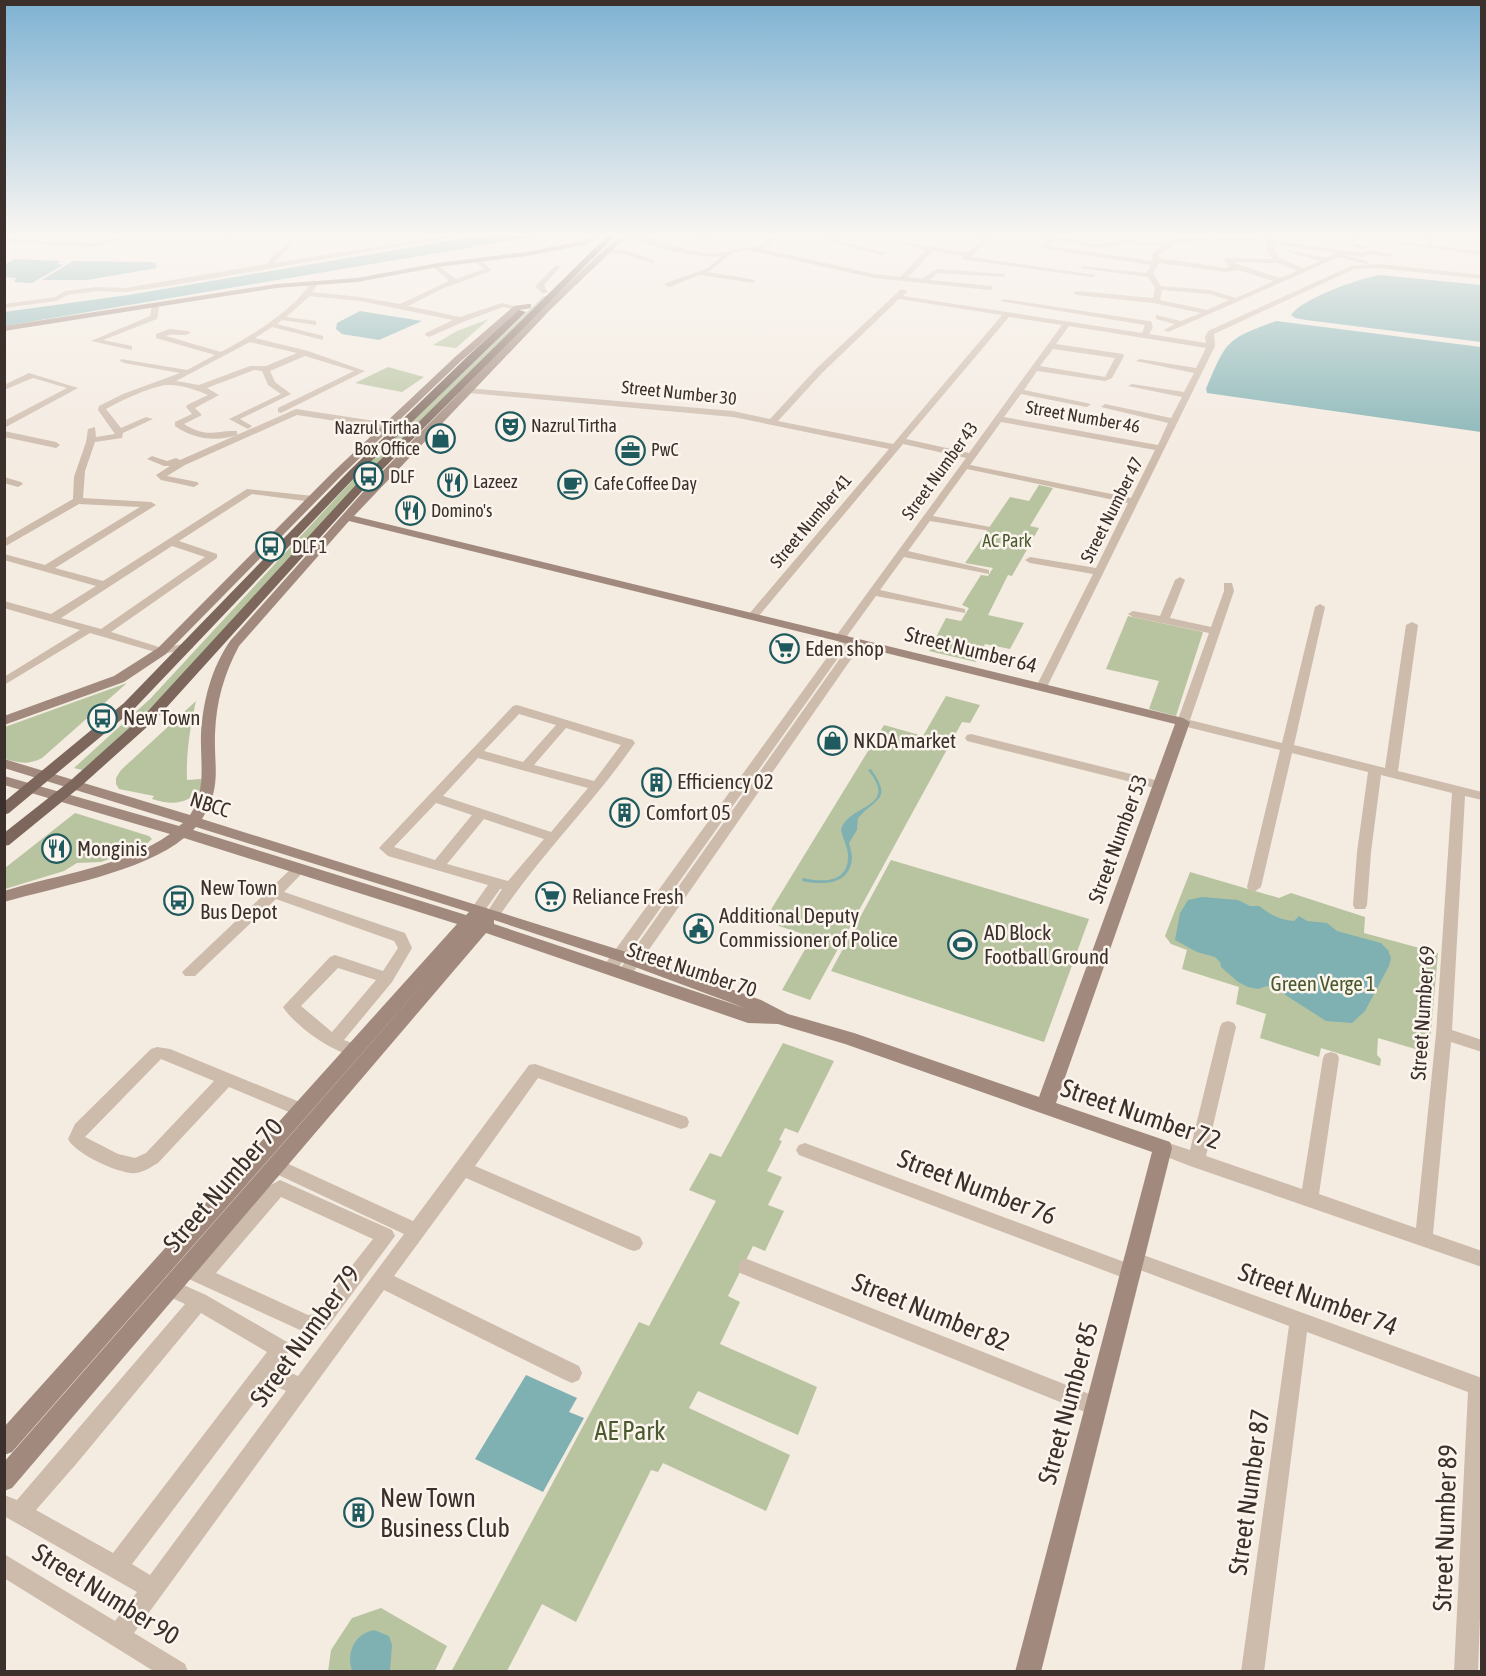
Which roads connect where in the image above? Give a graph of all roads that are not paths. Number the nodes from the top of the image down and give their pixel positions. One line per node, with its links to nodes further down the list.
1 (112, 313): 23 (street)
2 (154, 313): 34 (street)
3 (286, 313): 17 (street)
4 (437, 313): 18 (street)
5 (479, 313): 18 (street)
6 (515, 313): 59 (street)
7 (517, 313): 104 (main road)
8 (528, 313): 47 (main road)
9 (542, 313): 48 (street)
10 (881, 313): 56 (street)
11 (1002, 313): 14 (street)
12 (1088, 313): 28 (street)
13 (1204, 313): 21 (street)
14 (1007, 314): 20 (street); 64 (street, Street Number 41)
15 (1249, 314): 33 (street, Street Number 47)
16 (1159, 317): 21 (street)
17 (280, 318): 19 (street); 22 (street)
18 (460, 320): 26 (street)
19 (313, 323)
20 (1067, 324): 28 (street); 32 (street, Street Number 43)
21 (1182, 324): 24 (street)
22 (273, 325): 29 (street); 30 (street)
23 (4, 329)
24 (1168, 330)
25 (186, 333): 36 (street)
26 (429, 335)
27 (291, 336): 31 (street)
28 (1144, 336): 33 (street)
29 (320, 338)
30 (248, 339): 31 (street); 36 (street)
31 (274, 345): 35 (street)
32 (1051, 346): 39 (street, Street Number 43); 39 (street)
33 (1211, 347): 41 (street, Street Number 47)
34 (129, 348)
35 (304, 352): 40 (street); 58 (street)
36 (220, 354): 42 (street)
37 (124, 361): 42 (street)
38 (1140, 361): 41 (street)
39 (1035, 368): 49 (street, Street Number 43)
40 (265, 369): 46 (street); 58 (street)
41 (1199, 371): 50 (street, Street Number 47)
42 (186, 372): 43 (street)
43 (167, 382): 46 (street); 61 (street)
44 (1132, 386): 50 (street)
45 (4, 388): 57 (street)
46 (200, 388): 58 (street)
47 (458, 389): 48 (street, Street Number 30); 120 (main road)
48 (470, 389): 56 (street, Street Number 30); 77 (street)
49 (1018, 391): 51 (street); 54 (street, Street Number 43)
50 (1187, 395): 55 (street, Street Number 47)
51 (1087, 404)
52 (1106, 407): 55 (street)
53 (149, 419): 61 (street)
54 (998, 419): 66 (street, Street Number 46); 68 (street, Street Number 43)
55 (1175, 422): 66 (street, Street Number 47)
56 (772, 423): 64 (street, Street Number 30)
57 (4, 424)
58 (248, 426)
59 (388, 426): 67 (street); 74 (street)
60 (92, 429): 63 (street)
61 (118, 432): 63 (street)
62 (4, 434): 65 (street)
63 (93, 440): 75 (street)
64 (898, 444): 68 (street, Street Number 30); 96 (street, Street Number 41)
65 (56, 445)
66 (1161, 448): 76 (street, Street Number 47)
67 (194, 455): 69 (street); 73 (street)
68 (970, 456): 70 (street, Street Number 43)
69 (152, 459)
70 (963, 466): 76 (street); 78 (street, Street Number 43)
71 (4, 480): 72 (street)
72 (18, 484)
73 (194, 484)
74 (313, 499): 80 (street); 105 (street)
75 (77, 501): 81 (street); 85 (street)
76 (1134, 501): 87 (street, Street Number 47)
77 (345, 517): 96 (street, Street Number 64); 130 (street)
78 (926, 517): 79 (street); 82 (street, Street Number 43)
79 (986, 529)
80 (171, 542): 89 (street); 102 (street)
81 (4, 544)
82 (901, 553): 86 (street); 91 (street, Street Number 43)
83 (4, 557): 85 (street)
84 (1030, 560): 87 (street)
85 (46, 569): 89 (street)
86 (985, 572)
87 (1099, 572): 107 (street, Street Number 47)
88 (1180, 580): 98 (street)
89 (104, 585): 97 (street)
90 (1228, 585): 101 (street)
91 (873, 592): 94 (street); 103 (street, Street Number 43)
92 (4, 604): 97 (street)
93 (1320, 607): 112 (street)
94 (961, 611)
95 (1133, 615): 98 (street)
96 (753, 616): 103 (street, Street Number 64)
97 (53, 618): 100 (street)
98 (1163, 621): 101 (street)
99 (1412, 624): 117 (street)
100 (89, 629): 102 (street); 106 (street)
101 (1215, 631): 109 (street)
102 (103, 633): 105 (street)
103 (848, 640): 107 (street, Street Number 64); 142 (street, Street Number 43)
104 (189, 646): 105 (street); 118 (main road)
105 (162, 651): 108 (street)
106 (4, 682)
107 (1042, 687): 109 (street, Street Number 64)
108 (4, 721)
109 (1184, 722): 112 (street, Street Number 64); 121 (street, Street Number 53)
110 (564, 723): 113 (street); 115 (street); 122 (street)
111 (971, 738): 121 (street)
112 (1287, 748): 116 (street, Street Number 64); 137 (street)
113 (475, 753): 115 (street); 127 (street)
114 (4, 763): 118 (street, NBCC)
115 (525, 767): 122 (street)
116 (1375, 770): 117 (street, Street Number 64); 140 (street)
117 (1391, 773): 124 (street, Street Number 64)
118 (49, 775): 120 (street, NBCC); 123 (main road)
119 (4, 780): 123 (street, Street Number 70)
120 (75, 784): 125 (main road); 130 (street, NBCC)
121 (1159, 785): 153 (street, Street Number 53)
122 (597, 786): 132 (street)
123 (32, 788): 125 (street, Street Number 70); 128 (main road)
124 (1459, 790): 126 (street, Street Number 64); 147 (street, Street Number 69)
125 (61, 796): 131 (street, Street Number 70); 133 (main road)
126 (1482, 796)
127 (433, 797): 129 (street); 134 (street)
128 (4, 810)
129 (481, 813): 132 (street); 134 (street)
130 (194, 822): 131 (street); 141 (street, NBCC)
131 (182, 833): 135 (street, Street Number 70); 139 (street)
132 (553, 837): 136 (street)
133 (4, 841)
134 (438, 866): 136 (street)
135 (298, 870): 138 (street); 141 (street, Street Number 70)
136 (504, 885): 141 (street)
137 (1254, 887)
138 (273, 893): 143 (street); 144 (street)
139 (4, 897)
140 (1360, 905)
141 (481, 918): 142 (street, Street Number 70); 150 (street, Street Number 70); 159 (street, Street Number 70)
142 (622, 964): 145 (street, Street Number 70)
143 (190, 972)
144 (387, 978): 148 (street); 148 (street)
145 (783, 1019): 153 (street, Street Number 72)
146 (1228, 1027): 158 (street)
147 (1444, 1034): 149 (street); 164 (street, Street Number 69)
148 (333, 1042): 150 (street)
149 (1482, 1046)
150 (354, 1050): 154 (street, Street Number 70)
151 (1331, 1058): 161 (street)
152 (226, 1079): 152 (street); 154 (street)
153 (1046, 1107): 156 (street, Street Number 72)
154 (301, 1110): 179 (street, Street Number 70)
155 (681, 1122): 160 (street, Street Number 79)
156 (1163, 1148): 158 (street, Street Number 72); 167 (street, Street Number 85)
157 (805, 1150): 167 (street, Street Number 76)
158 (1196, 1161): 161 (street, Street Number 72)
159 (276, 1166): 162 (street); 169 (street, Street Number 70)
160 (462, 1168): 163 (street, Street Number 79); 165 (street)
161 (1309, 1199): 164 (street, Street Number 72)
162 (391, 1229): 163 (street); 169 (street); 169 (street)
163 (416, 1232): 170 (street, Street Number 79)
164 (1424, 1239): 166 (street, Street Number 72)
165 (634, 1243)
166 (1482, 1259)
167 (1134, 1266): 173 (street, Street Number 74); 178 (street, Street Number 85)
168 (747, 1267): 178 (street, Street Number 82)
169 (194, 1272): 171 (street, Street Number 70)
170 (381, 1279): 175 (street); 176 (street, Street Number 79)
171 (170, 1288): 172 (street); 180 (street, Street Number 70)
172 (199, 1301): 174 (street); 181 (street)
173 (1299, 1320): 177 (street, Street Number 74); 188 (street, Street Number 87)
174 (266, 1372): 176 (street); 183 (street)
175 (572, 1373)
176 (301, 1388): 184 (street, Street Number 79)
177 (1480, 1388): 189 (street, Street Number 89)
178 (1095, 1406): 187 (street, Street Number 85)
179 (4, 1444)
180 (4, 1480)
181 (12, 1509): 183 (street)
182 (4, 1565): 185 (street, Street Number 90)
183 (116, 1567): 184 (street)
184 (152, 1589): 185 (street, Street Number 79)
185 (119, 1635): 186 (street, Street Number 90)
186 (177, 1671)
187 (1028, 1671)
188 (1252, 1671)
189 (1466, 1671)

